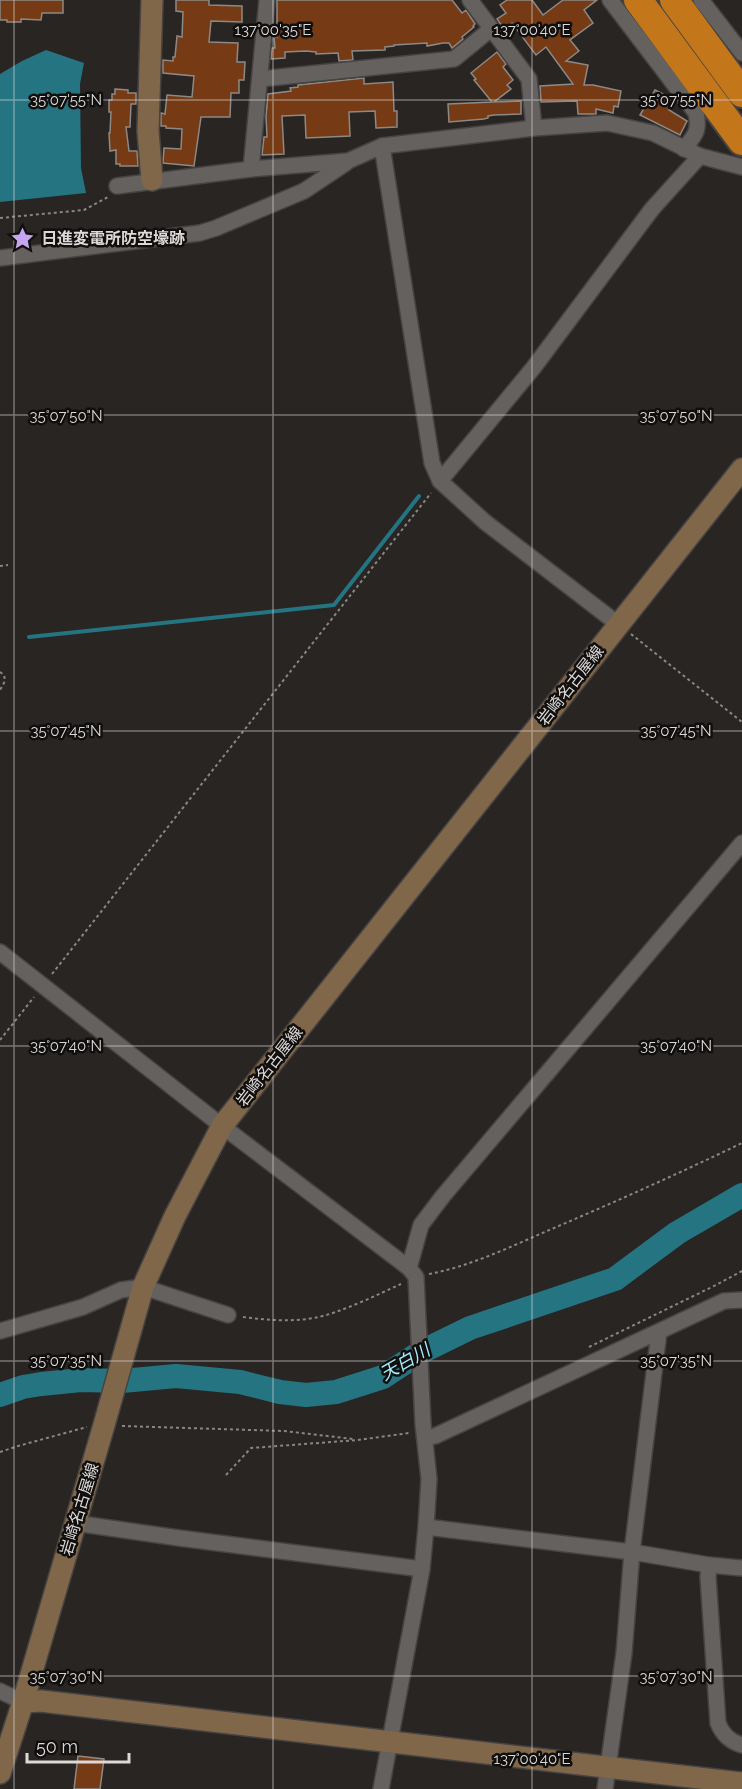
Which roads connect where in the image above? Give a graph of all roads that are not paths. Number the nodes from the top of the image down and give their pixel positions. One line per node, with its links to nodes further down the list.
1 (152, 0): 20 (main road)
2 (267, 0): 10 (street)
3 (470, 0): 8 (street)
4 (610, 0): 15 (street)
5 (638, 0): 13 (highway)
6 (674, 0): 11 (highway)
7 (701, 0): 9 (street)
8 (491, 29): 10 (street); 12 (street)
9 (742, 53)
10 (260, 79): 19 (street)
11 (742, 93)
12 (534, 128): 14 (street); 15 (street)
13 (742, 141)
14 (382, 146): 17 (street); 24 (street)
15 (684, 149): 16 (street)
16 (700, 156): 18 (street); 24 (street)
17 (348, 161): 19 (street); 22 (street)
18 (742, 167)
19 (251, 169): 20 (street)
20 (152, 180): 21 (street)
21 (117, 186)
22 (0, 258)
23 (742, 469): 25 (main road, 岩崎名古屋線)
24 (440, 481): 25 (street)
25 (618, 624): 28 (main road, 岩崎名古屋線)
26 (742, 843): 29 (street)
27 (0, 952): 28 (street)
28 (222, 1126): 29 (street); 30 (main road, 岩崎名古屋線)
29 (414, 1277): 35 (street)
30 (142, 1287): 32 (street); 33 (street); 36 (main road, 岩崎名古屋線)
31 (742, 1300): 34 (street)
32 (228, 1315)
33 (0, 1331)
34 (659, 1332): 35 (street); 38 (street)
35 (424, 1431): 37 (street)
36 (75, 1523): 41 (street); 43 (main road, 岩崎名古屋線)
37 (426, 1527): 38 (street); 41 (street)
38 (632, 1552): 39 (street); 46 (street)
39 (709, 1565): 40 (street); 45 (street)
40 (742, 1568)
41 (422, 1569): 44 (street)
42 (0, 1691): 43 (street)
43 (23, 1702): 44 (main road); 47 (main road, 岩崎名古屋線)
44 (390, 1742): 46 (main road); 49 (street)
45 (742, 1745)
46 (608, 1767): 48 (main road); 50 (street)
47 (0, 1773)
48 (742, 1783)
49 (381, 1789)
50 (605, 1789)

